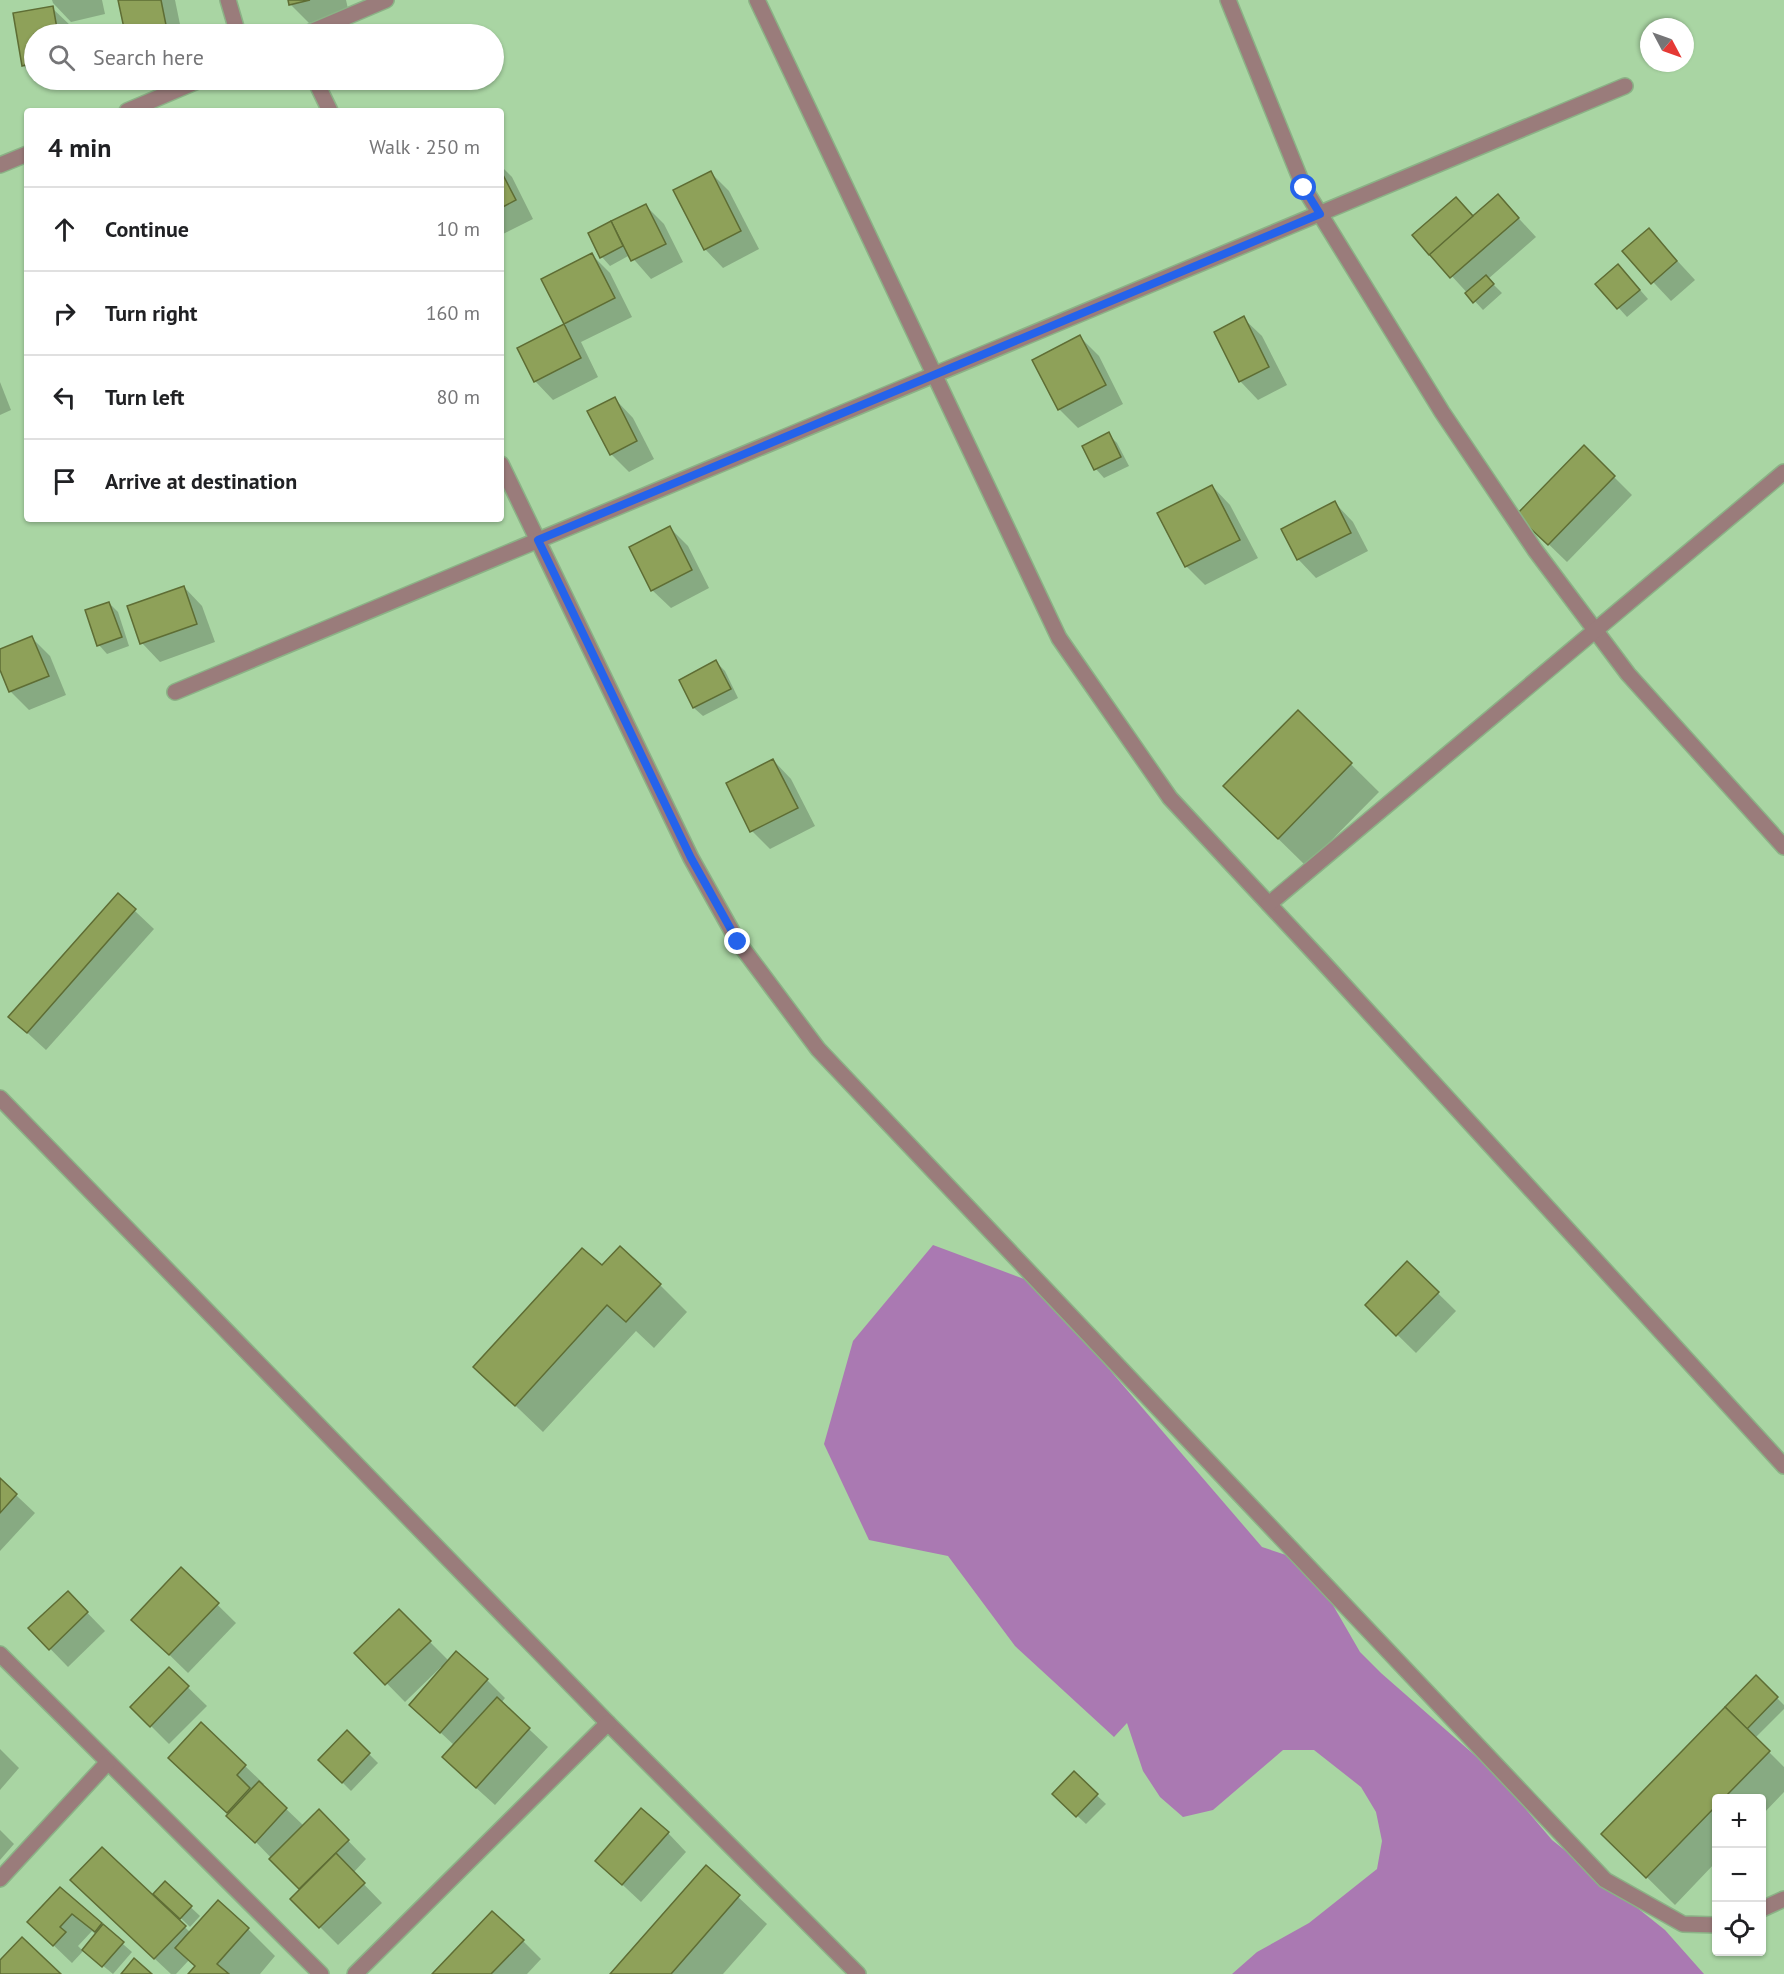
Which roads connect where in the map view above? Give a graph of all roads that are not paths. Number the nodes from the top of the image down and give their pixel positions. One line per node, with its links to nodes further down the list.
1 (228, 0): 5 (street)
2 (386, 0): 6 (street)
3 (757, 0): 15 (street)
4 (1228, 0): 14 (street)
5 (235, 24)
6 (330, 24)
7 (1625, 86): 14 (street)
8 (176, 90): 10 (street)
9 (320, 90): 11 (street)
10 (134, 108)
11 (329, 108)
12 (24, 155): 13 (street)
13 (0, 165)
14 (1320, 214): 15 (street); 19 (street)
15 (934, 375): 18 (street); 22 (street)
16 (504, 470): 18 (street)
17 (1784, 472): 19 (street)
18 (538, 540): 20 (street); 31 (street)
19 (1595, 631): 21 (street); 22 (street)
20 (176, 692)
21 (1784, 847)
22 (1269, 904): 24 (street)
23 (0, 1098): 26 (street)
24 (1784, 1466)
25 (0, 1654): 27 (street)
26 (608, 1723): 33 (street); 34 (street)
27 (108, 1762): 28 (street); 32 (street)
28 (0, 1879)
29 (1784, 1899): 30 (street)
30 (1766, 1907)
31 (1712, 1925)
32 (321, 1974)
33 (355, 1974)
34 (858, 1974)

